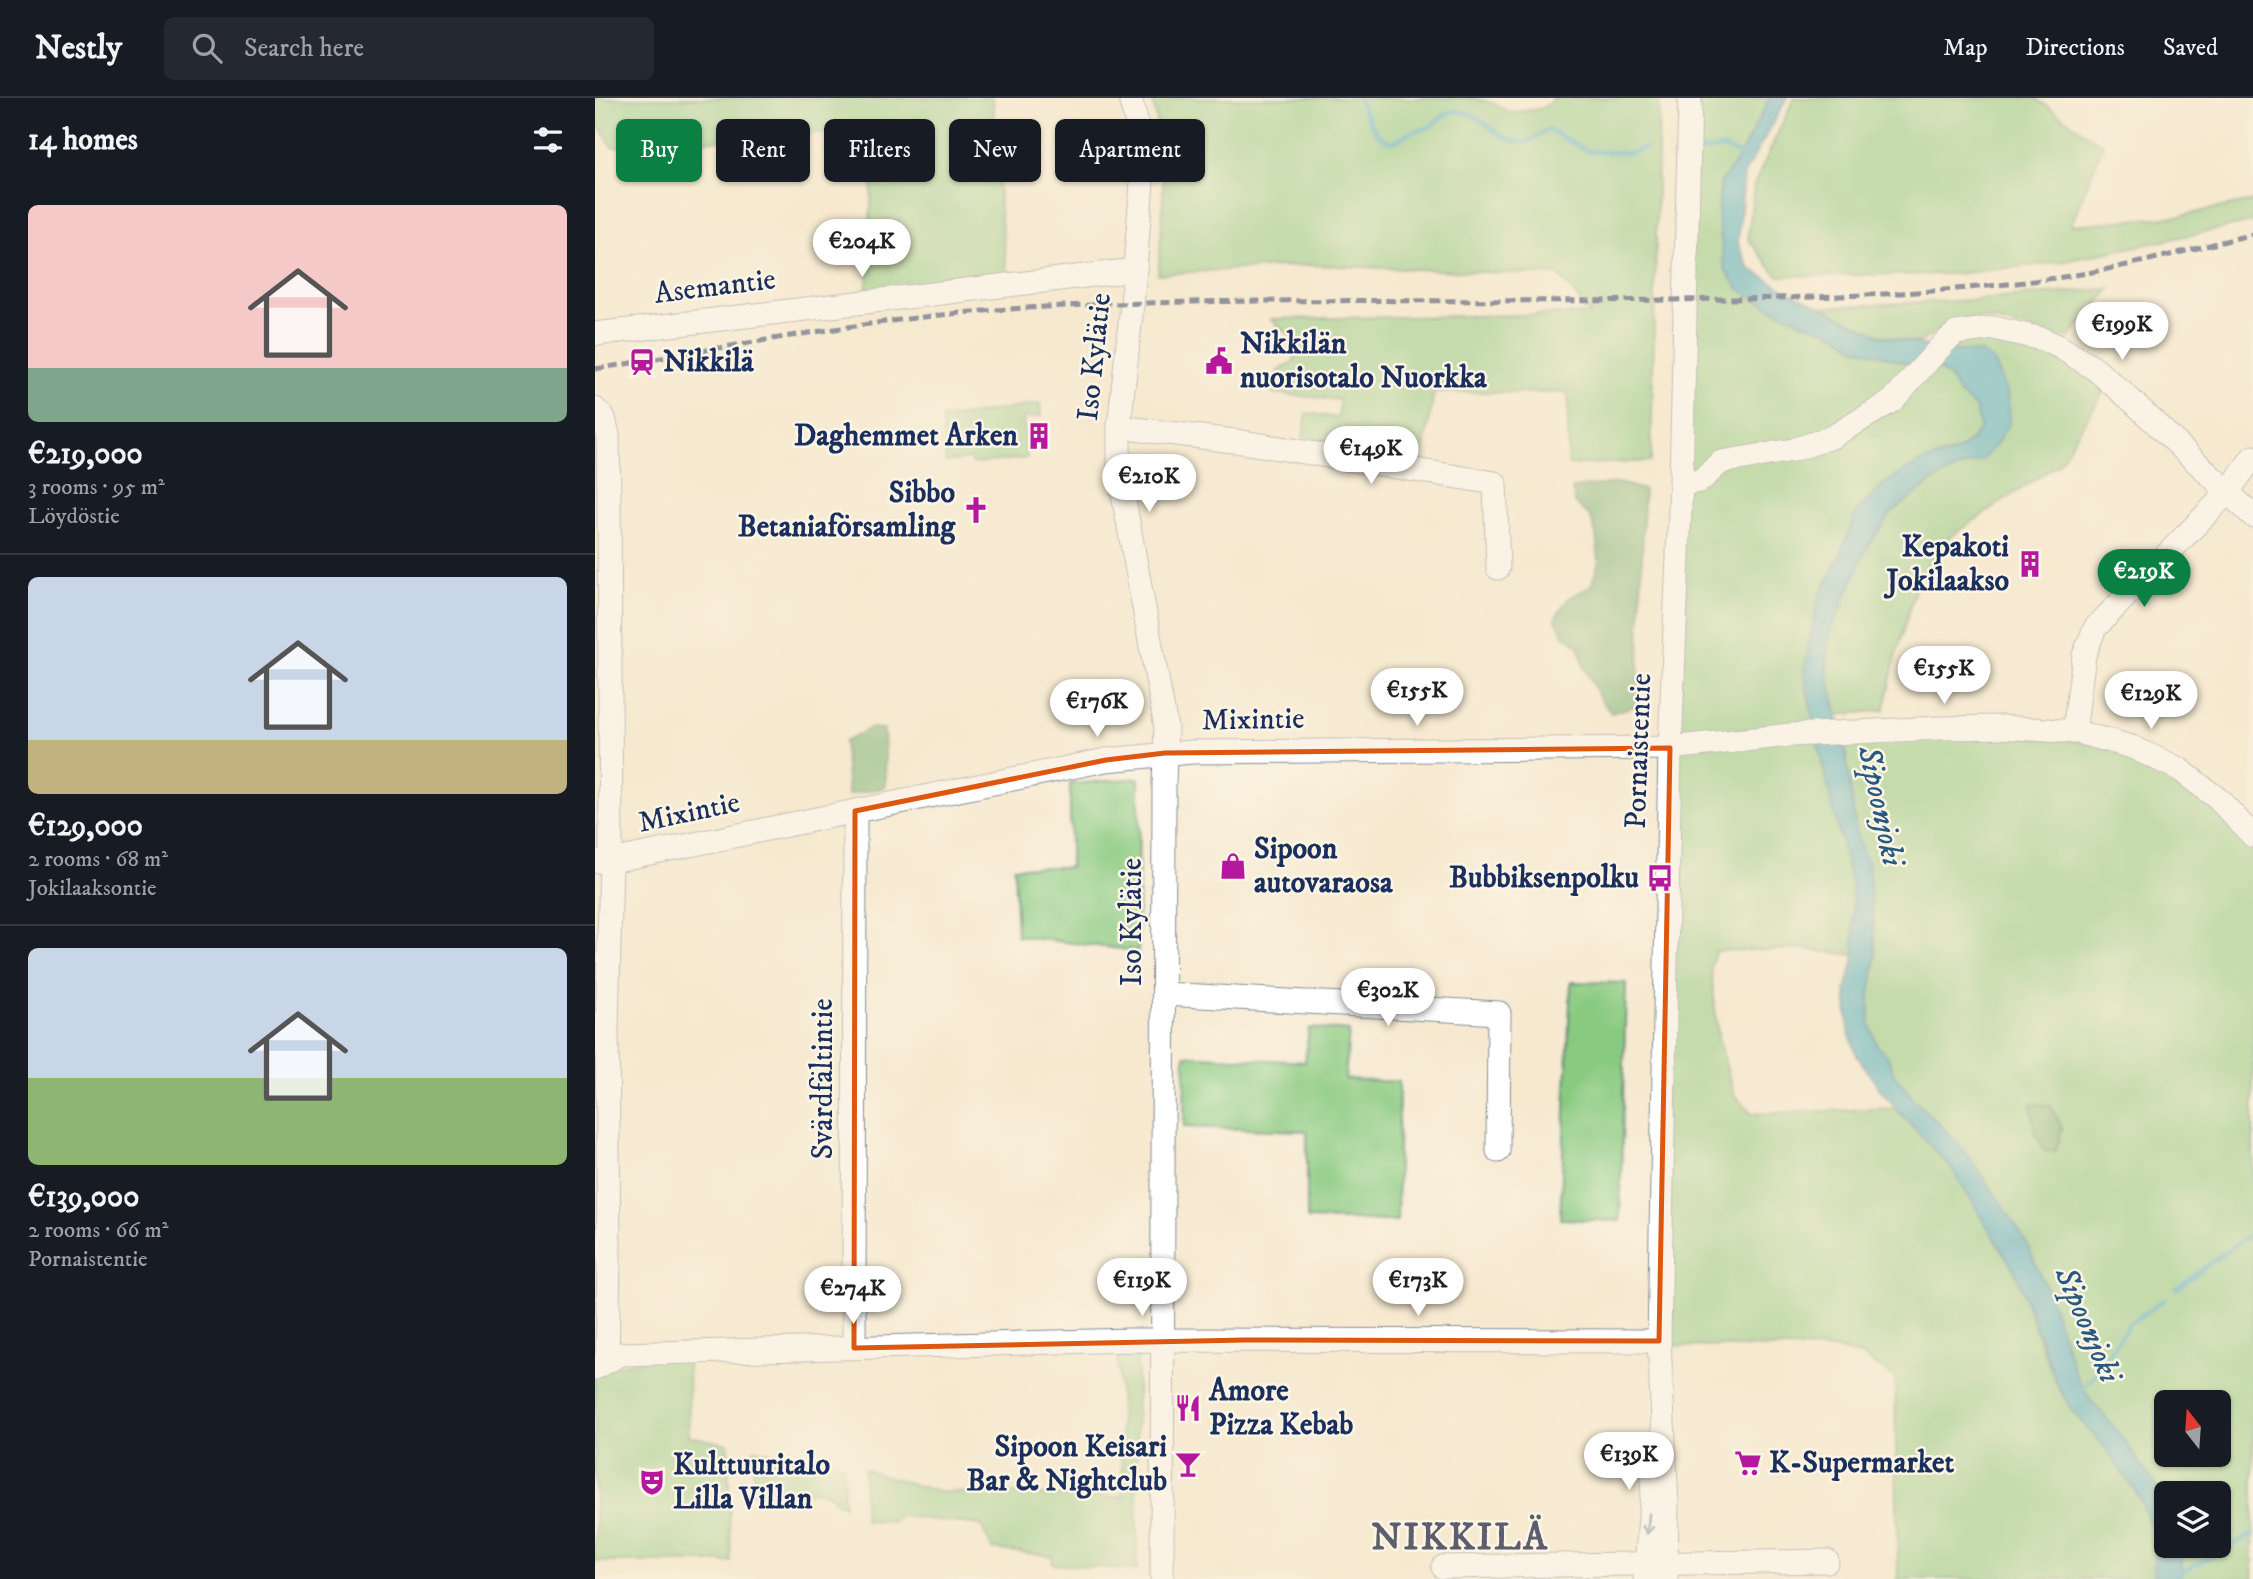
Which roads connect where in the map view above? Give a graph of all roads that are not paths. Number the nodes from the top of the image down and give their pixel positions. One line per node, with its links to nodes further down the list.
1 (1130, 98): 3 (street, Iso Kylätie)
2 (1690, 98): 8 (street, Pornaistentie)
3 (1135, 270): 4 (street, Asemantie); 6 (street, Iso Kylätie)
4 (595, 334)
5 (595, 409): 17 (street)
6 (1119, 427): 11 (street); 14 (street, Iso Kylätie)
7 (2253, 457): 9 (street)
8 (1681, 484): 9 (street); 13 (street, Pornaistentie)
9 (2228, 492): 10 (street); 12 (street)
10 (2253, 516)
11 (1498, 568)
12 (2074, 732): 13 (street, Mixintie); 16 (street, Mixintie)
13 (1670, 748): 14 (street, Mixintie); 22 (street, Pornaistentie)
14 (1165, 753): 15 (street, Mixintie); 18 (street, Iso Kylätie)
15 (855, 811): 17 (street, Mixintie); 23 (street, Svärdfältintie)
16 (2252, 832)
17 (603, 861): 19 (street)
18 (1164, 994): 20 (street); 21 (street, Iso Kylätie)
19 (601, 1031): 24 (street)
20 (1498, 1151)
21 (1162, 1340): 22 (street); 23 (street); 28 (street, Iso Kylätie)
22 (1659, 1341): 27 (street, Pornaistentie)
23 (854, 1348): 24 (street)
24 (601, 1364)
25 (1827, 1561): 27 (street)
26 (1443, 1567): 27 (street)
27 (1655, 1572)
28 (1162, 1579)

